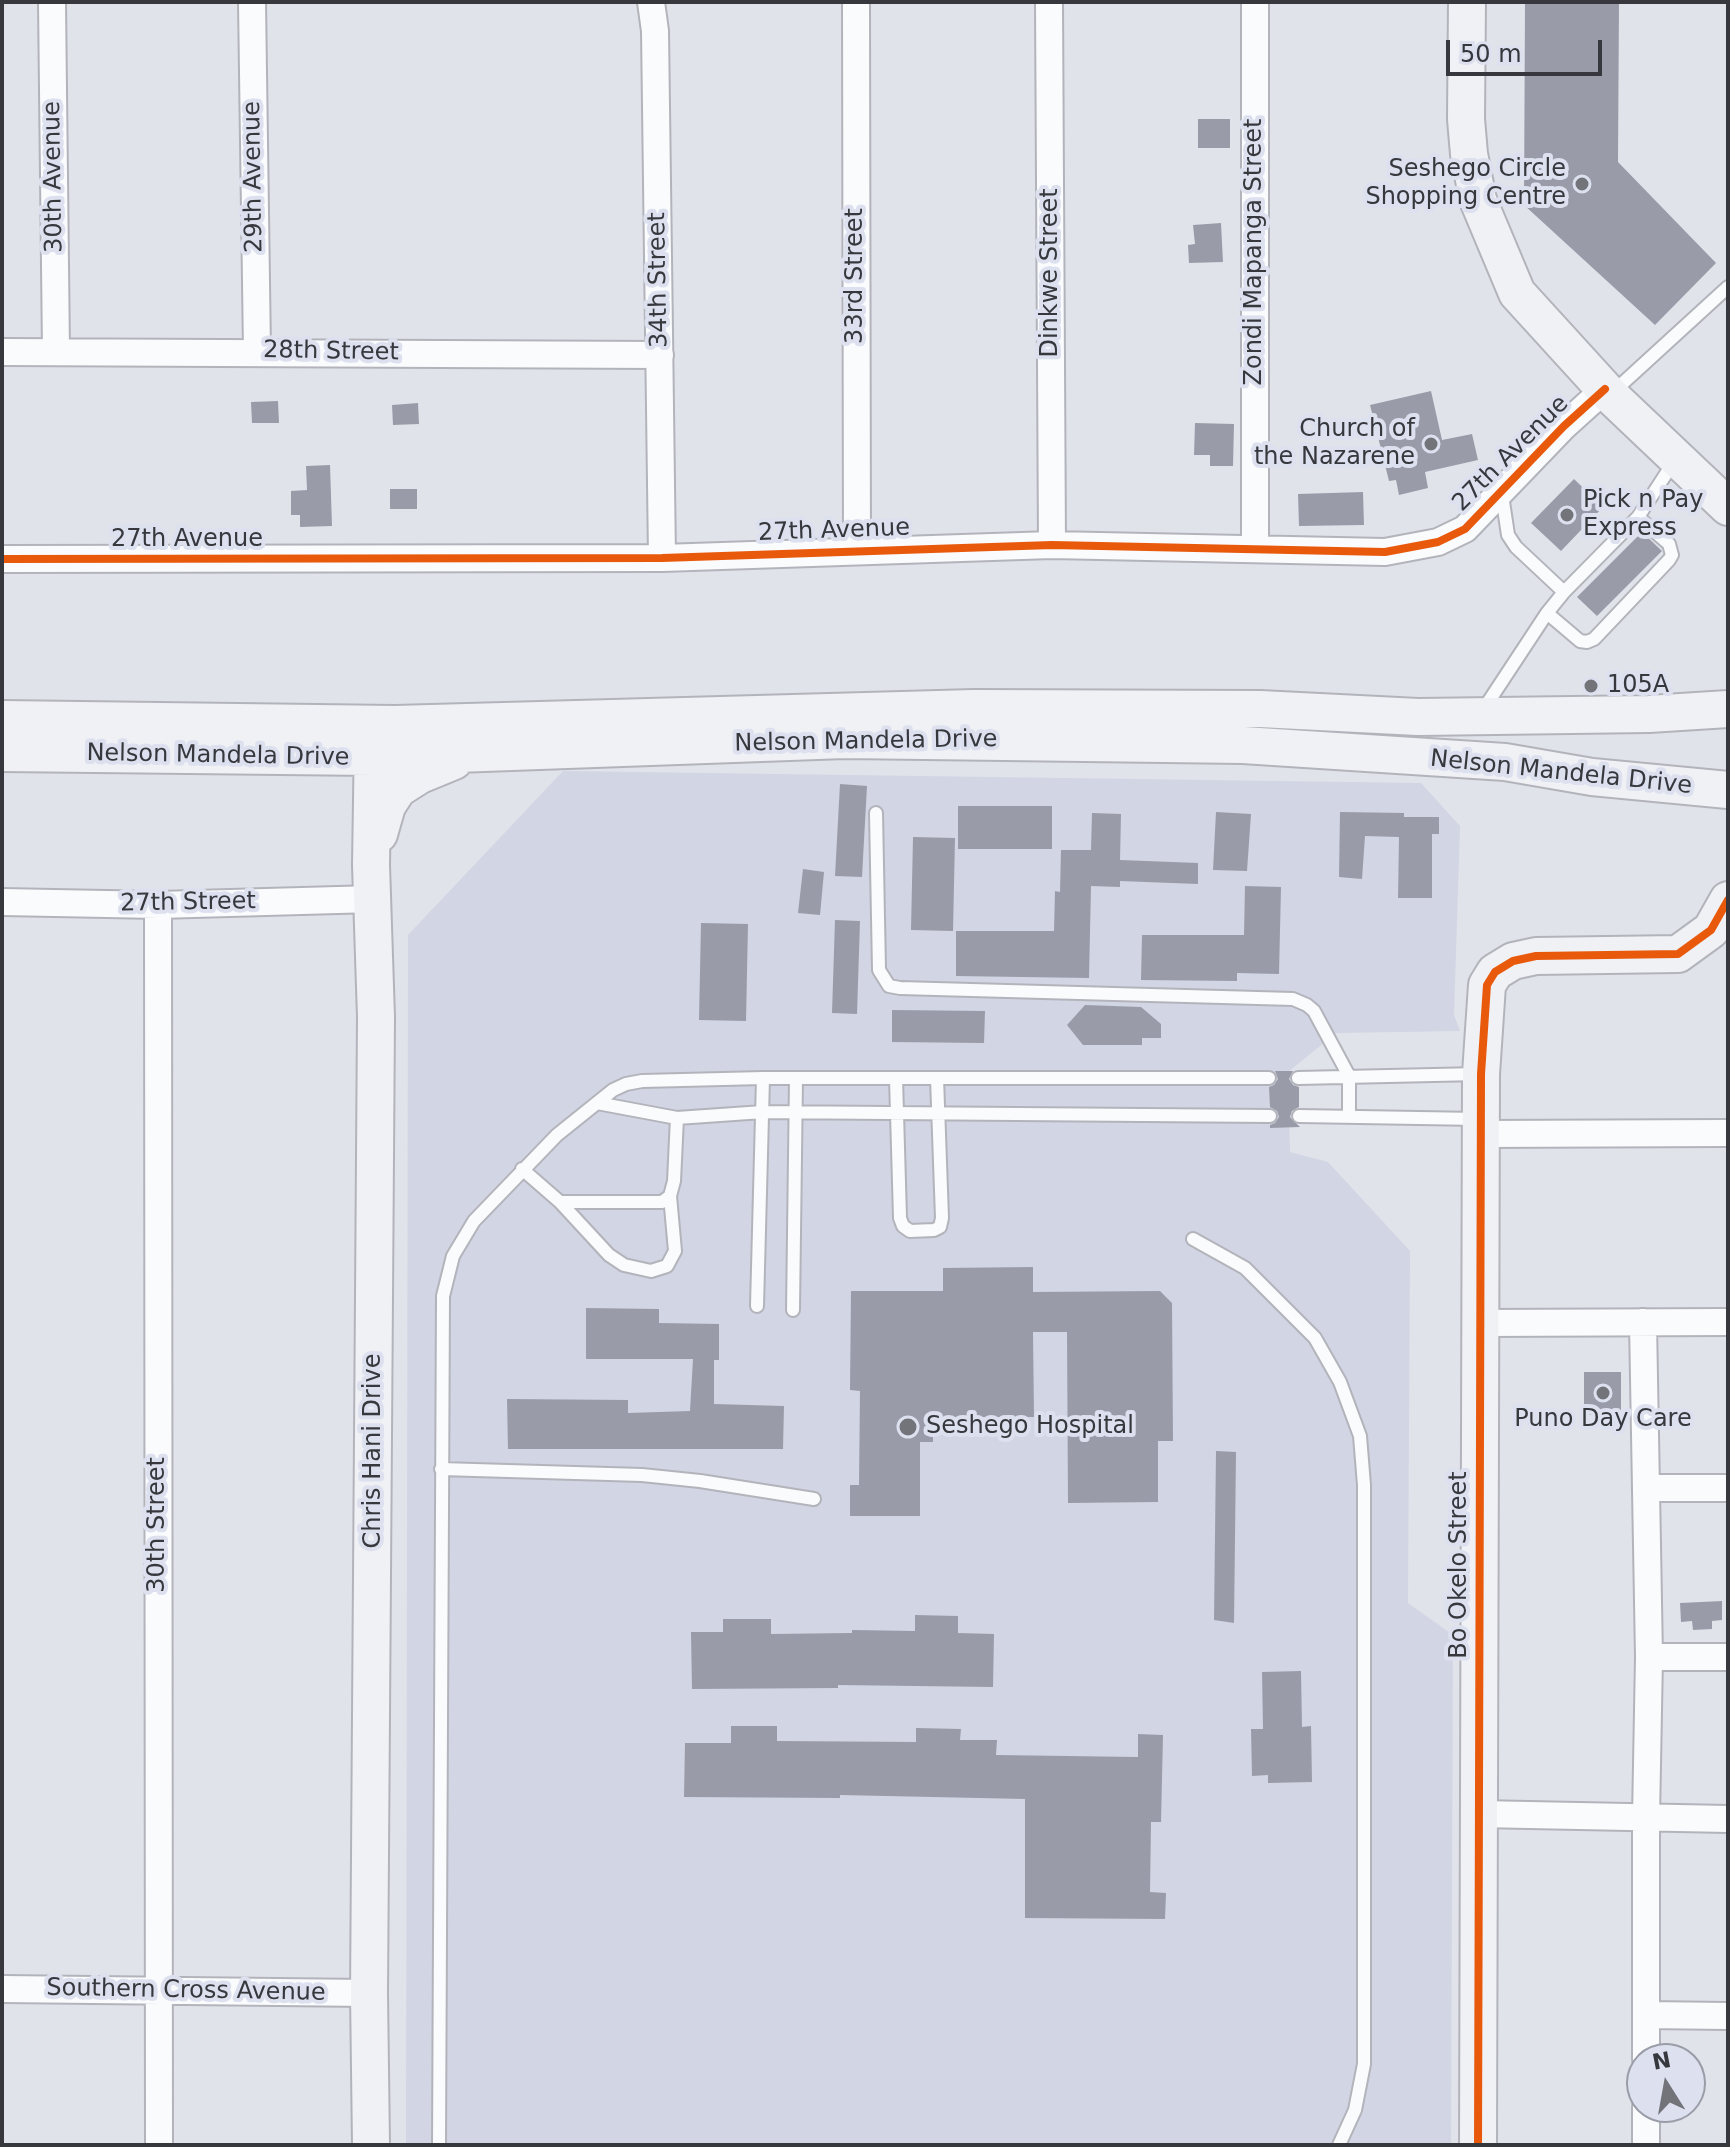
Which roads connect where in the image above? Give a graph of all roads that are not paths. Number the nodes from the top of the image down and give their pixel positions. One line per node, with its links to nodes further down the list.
1 (52, 2): 11 (street, 30th Avenue)
2 (252, 2): 9 (street, 29th Avenue)
3 (651, 2): 12 (street, 34th Street)
4 (856, 2): 20 (street, 33rd Street)
5 (1049, 2): 18 (street, Dinkwe Street)
6 (1255, 2): 19 (street, Zondi Mapanga Street)
7 (1467, 2): 13 (main road)
8 (1728, 287): 13 (lane)
9 (257, 351): 11 (street, 28th Street); 12 (street, 28th Street)
10 (2, 352): 11 (street, 28th Street)
11 (56, 352)
12 (660, 355): 21 (street, 34th Street)
13 (1608, 392): 14 (main road); 15 (street, 27th Avenue)
14 (1677, 457): 16 (main road); 17 (lane)
15 (1502, 492): 19 (street, 27th Avenue); 23 (lane)
16 (1727, 511)
17 (1638, 517): 23 (lane); 24 (lane)
18 (1052, 545): 19 (street, 27th Avenue); 20 (street, 27th Avenue)
19 (1255, 549)
20 (857, 550): 21 (street, 27th Avenue)
21 (662, 558): 22 (street, 27th Avenue)
22 (2, 559)
23 (1564, 592): 24 (lane)
24 (1547, 613): 26 (lane)
25 (1728, 709): 26 (main road, Nelson Mandela Drive)
26 (1484, 715): 28 (main road, Nelson Mandela Drive)
27 (2, 719): 28 (main road, Nelson Mandela Drive)
28 (373, 740): 29 (main road, Nelson Mandela Drive); 30 (main road, Nelson Mandela Drive); 33 (main road, Chris Hani Drive)
29 (2, 753)
30 (470, 754): 31 (main road, Nelson Mandela Drive); 33 (main road)
31 (1728, 790)
32 (876, 813): 38 (lane)
33 (372, 882): 36 (street, 27th Street); 76 (main road, Chris Hani Drive)
34 (1728, 900): 37 (main road, Bo Okelo Street)
35 (2, 902): 36 (street, 27th Street)
36 (158, 905): 75 (street, 30th Street)
37 (1481, 1074): 38 (lane); 54 (main road, Bo Okelo Street)
38 (1349, 1076): 43 (lane); 52 (lane)
39 (763, 1078): 44 (lane); 45 (lane); 46 (lane)
40 (896, 1078): 41 (lane); 44 (lane); 48 (lane)
41 (937, 1078): 42 (lane); 49 (lane)
42 (1269, 1078)
43 (1298, 1078)
44 (796, 1079): 47 (lane)
45 (597, 1103): 53 (lane); 56 (lane)
46 (763, 1112): 47 (lane); 53 (lane); 60 (lane)
47 (796, 1113): 48 (lane); 61 (lane)
48 (897, 1113): 49 (lane); 49 (lane)
49 (937, 1113): 50 (lane)
50 (1270, 1116)
51 (1299, 1116): 52 (lane)
52 (1349, 1117): 54 (lane)
53 (677, 1118): 57 (lane)
54 (1481, 1127): 55 (street); 64 (main road, Bo Okelo Street)
55 (1728, 1133)
56 (522, 1169): 58 (lane); 65 (lane)
57 (670, 1196): 58 (lane); 58 (lane)
58 (560, 1202)
59 (1193, 1239): 84 (lane)
60 (757, 1306)
61 (793, 1310)
62 (1643, 1322): 63 (street); 64 (street); 66 (street)
63 (1728, 1322)
64 (1482, 1323): 71 (main road, Bo Okelo Street)
65 (441, 1469): 68 (lane); 83 (lane)
66 (1647, 1488): 67 (street); 69 (street)
67 (1728, 1488)
68 (814, 1499)
69 (1649, 1657): 70 (street); 72 (street)
70 (1728, 1657)
71 (1479, 1814): 72 (street); 85 (main road, Bo Okelo Street)
72 (1646, 1818): 73 (street); 77 (street)
73 (1728, 1819)
74 (2, 1989): 75 (street, Southern Cross Avenue)
75 (160, 1991): 76 (street, Southern Cross Avenue); 81 (street, 30th Street)
76 (369, 1993): 82 (main road, Chris Hani Drive)
77 (1646, 2015): 78 (street); 79 (street)
78 (1728, 2016)
79 (1646, 2043)
80 (1646, 2123): 86 (street)
81 (159, 2145)
82 (371, 2145)
83 (439, 2145)
84 (1339, 2145)
85 (1478, 2145)
86 (1646, 2145)

